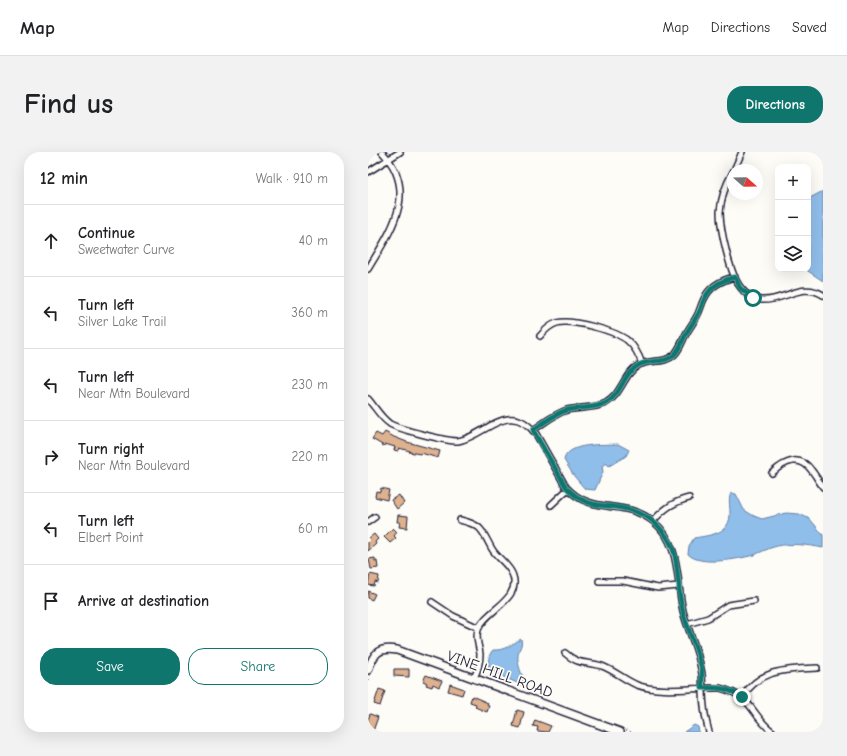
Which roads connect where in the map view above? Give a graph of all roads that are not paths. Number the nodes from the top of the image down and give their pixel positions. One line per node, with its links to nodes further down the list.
1 (382, 152): 4 (street)
2 (400, 152): 4 (street)
3 (742, 152): 5 (street)
4 (389, 160): 6 (street); 8 (street)
5 (736, 164)
6 (368, 172)
7 (727, 183): 9 (street)
8 (368, 269)
9 (735, 277): 10 (street); 12 (street)
10 (823, 295)
11 (540, 336): 12 (street)
12 (642, 364): 14 (street)
13 (368, 399): 14 (street)
14 (533, 430): 17 (street)
15 (772, 473): 16 (street)
16 (823, 487)
17 (568, 489): 19 (street); 22 (street)
18 (689, 498): 22 (street)
19 (551, 505)
20 (375, 516): 23 (street)
21 (460, 520): 29 (street)
22 (653, 521): 25 (street)
23 (368, 522)
24 (599, 581): 25 (street)
25 (679, 586): 28 (street)
26 (754, 601): 28 (street)
27 (432, 602): 29 (street)
28 (687, 624): 35 (street)
29 (479, 628): 34 (street)
30 (565, 654): 35 (street)
31 (370, 656): 33 (street); 34 (street, VINE HILL ROAD)
32 (817, 668): 36 (street)
33 (368, 670)
34 (474, 678): 37 (street, VINE HILL ROAD)
35 (702, 688): 36 (street); 39 (street)
36 (742, 697): 40 (street)
37 (611, 730): 38 (street, VINE HILL ROAD)
38 (620, 732)
39 (709, 732)
40 (773, 732)

